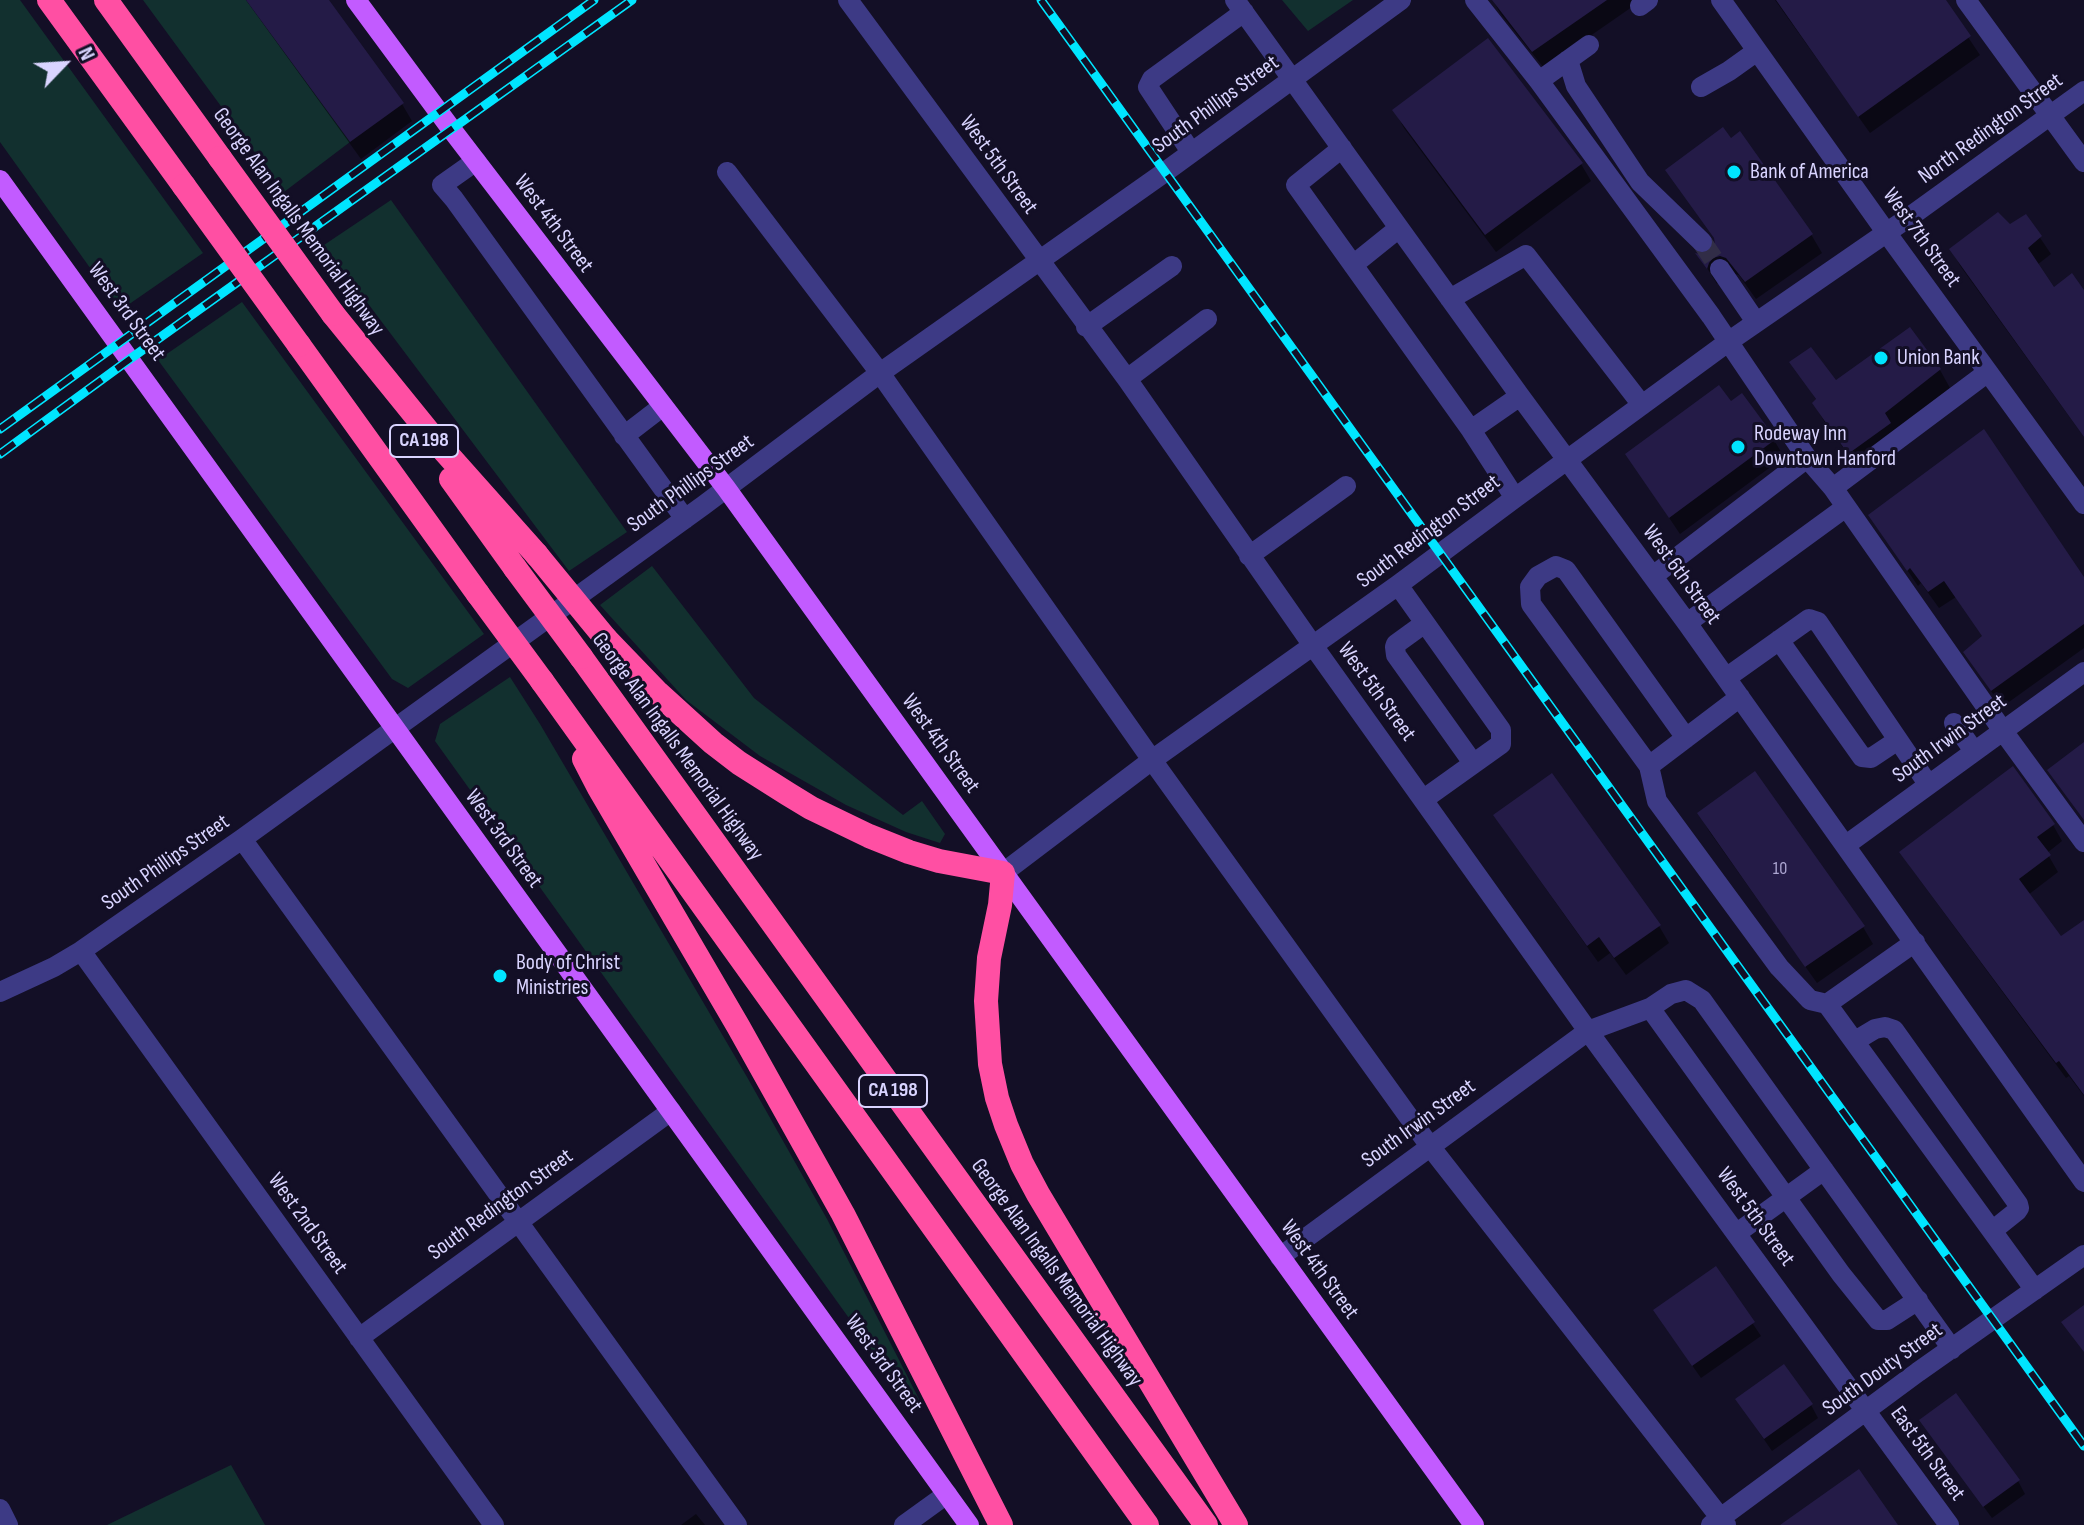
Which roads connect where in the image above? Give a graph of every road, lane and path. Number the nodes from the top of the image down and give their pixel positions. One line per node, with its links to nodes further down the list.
1 (49, 0): 63 (highway, CA 198, bridge)
2 (106, 0): 32 (highway, George Alan Ingalls Memorial Highway / CA 198, bridge)
3 (356, 0): 20 (main road, West 4th Street)
4 (848, 0): 27 (street, West 5th Street)
5 (1401, 0): 13 (street, South Phillips Street)
6 (1475, 0): 14 (street)
7 (1721, 0): 11 (street, West 7th Street)
8 (1966, 0): 17 (street)
9 (1239, 6): 13 (street, West 6th Street); 19 (street)
10 (1589, 45): 12 (street)
11 (1757, 51): 15 (street); 25 (street, West 7th Street)
12 (1568, 60): 14 (street); 26 (street)
13 (1291, 80): 18 (street, West 6th Street); 19 (street, South Phillips Street)
14 (1539, 81): 36 (street)
15 (1701, 87)
16 (2084, 91): 17 (street, North Redington Street)
17 (2050, 115): 21 (street); 25 (street, North Redington Street)
18 (1342, 148): 24 (street, West 6th Street); 28 (street)
19 (1191, 152): 27 (street, South Phillips Street)
20 (476, 161): 42 (main road, West 4th Street); 44 (street)
21 (2084, 162)
22 (727, 172): 38 (street)
23 (0, 180): 66 (main road, West 3rd Street)
24 (1399, 228): 28 (street); 31 (street, West 6th Street)
25 (1886, 232): 34 (street, South Redington Street); 37 (street, West 7th Street)
26 (1702, 242)
27 (1039, 262): 35 (street, West 5th Street); 38 (street, South Phillips Street)
28 (1353, 265): 43 (street)
29 (1172, 266): 35 (street)
30 (1720, 269): 34 (street)
31 (1450, 299): 40 (street, West 6th Street); 41 (street)
32 (333, 314): 79 (highway, bridge); 112 (highway, George Alan Ingalls Memorial Highway / CA 198, bridge)
33 (1207, 319): 39 (street)
34 (1756, 322): 36 (street, South Redington Street)
35 (1086, 327): 39 (street, West 5th Street)
36 (1728, 342): 41 (street, South Redington Street); 45 (street)
37 (1988, 372): 49 (street); 51 (street, West 7th Street)
38 (880, 373): 48 (street, South Phillips Street); 71 (street)
39 (1127, 379): 54 (street, West 5th Street)
40 (1520, 396): 43 (street); 46 (street, West 6th Street)
41 (1642, 405): 46 (street, South Redington Street)
42 (663, 406): 44 (street); 48 (main road, West 4th Street)
43 (1471, 430): 50 (street)
44 (624, 436): 53 (street)
45 (1807, 458): 49 (street); 55 (street)
46 (1567, 459): 50 (street, South Redington Street); 55 (street, West 6th Street)
47 (1346, 486): 54 (street)
48 (726, 488): 53 (street, South Phillips Street); 79 (main road, West 4th Street)
49 (1833, 488): 52 (street)
50 (1515, 498): 56 (street, South Redington Street)
51 (2084, 504)
52 (1846, 507): 58 (street); 67 (street)
53 (685, 519): 66 (street, South Phillips Street)
54 (1249, 556): 60 (street, West 5th Street)
55 (1653, 576): 58 (street, West 6th Street)
56 (1398, 585): 57 (street); 60 (street, South Redington Street)
57 (1425, 623): 72 (street); 72 (street)
58 (1687, 623): 62 (street, West 6th Street)
59 (1779, 640): 62 (street); 69 (street); 69 (street)
60 (1314, 647): 71 (street, South Redington Street); 75 (street, West 5th Street)
61 (2084, 672): 67 (street, South Irwin Street)
62 (1726, 678): 64 (street, West 6th Street)
63 (545, 685): 110 (highway); 111 (highway, CA 198)
64 (1740, 697): 68 (street); 78 (street, West 6th Street)
65 (1954, 723): 70 (street)
66 (395, 729): 76 (street, South Phillips Street); 87 (main road, West 3rd Street)
67 (2003, 731): 70 (street, South Irwin Street); 77 (street)
68 (1686, 738): 73 (street); 73 (street)
69 (1898, 740): 74 (street)
70 (1974, 751): 74 (street, South Irwin Street)
71 (1152, 760): 79 (street, South Redington Street); 88 (street)
72 (1473, 763): 75 (street)
73 (1649, 766): 83 (street)
74 (1928, 784): 78 (street, South Irwin Street)
75 (1424, 799): 85 (street, West 5th Street)
76 (242, 839): 81 (street, South Phillips Street); 92 (street)
77 (2084, 842)
78 (1846, 845): 80 (street, West 6th Street)
79 (1003, 873): 96 (main road, West 4th Street); 113 (highway)
80 (1915, 942): 83 (street); 90 (street, West 6th Street)
81 (81, 951): 82 (street, South Phillips Street); 99 (street, West 2nd Street)
82 (0, 992)
83 (1827, 1004): 86 (street)
84 (1650, 1008): 85 (street, South Irwin Street); 89 (street, South Irwin Street); 91 (street)
85 (1588, 1031): 88 (street, South Irwin Street); 94 (street, West 5th Street)
86 (1855, 1041): 93 (street); 93 (street)
87 (671, 1111): 92 (street, South Redington Street); 102 (main road, West 3rd Street)
88 (1429, 1145): 96 (street, South Irwin Street); 104 (street)
89 (1824, 1170): 91 (street); 98 (street)
90 (2084, 1182)
91 (1787, 1197): 94 (street); 98 (street)
92 (517, 1223): 99 (street, South Redington Street); 107 (street)
93 (1992, 1231): 97 (street)
94 (1737, 1233): 101 (street, West 5th Street)
95 (2084, 1255): 97 (street, South Douty Street)
96 (1280, 1257): 114 (main road, West 4th Street)
97 (2035, 1290): 100 (street, South Douty Street)
98 (1918, 1300): 100 (street)
99 (359, 1338): 106 (street, West 2nd Street)
100 (1952, 1349): 101 (street, South Douty Street)
101 (1866, 1411): 104 (street, South Douty Street); 115 (street, East 5th Street)
102 (947, 1494): 108 (street); 109 (main road, West 3rd Street)
103 (0, 1509): 105 (street)
104 (1719, 1523)
105 (8, 1525)
106 (494, 1525)
107 (737, 1525)
108 (904, 1525)
109 (969, 1525)
110 (1001, 1525)
111 (1147, 1525)
112 (1206, 1525)
113 (1236, 1525)
114 (1474, 1525)
115 (1949, 1525)

